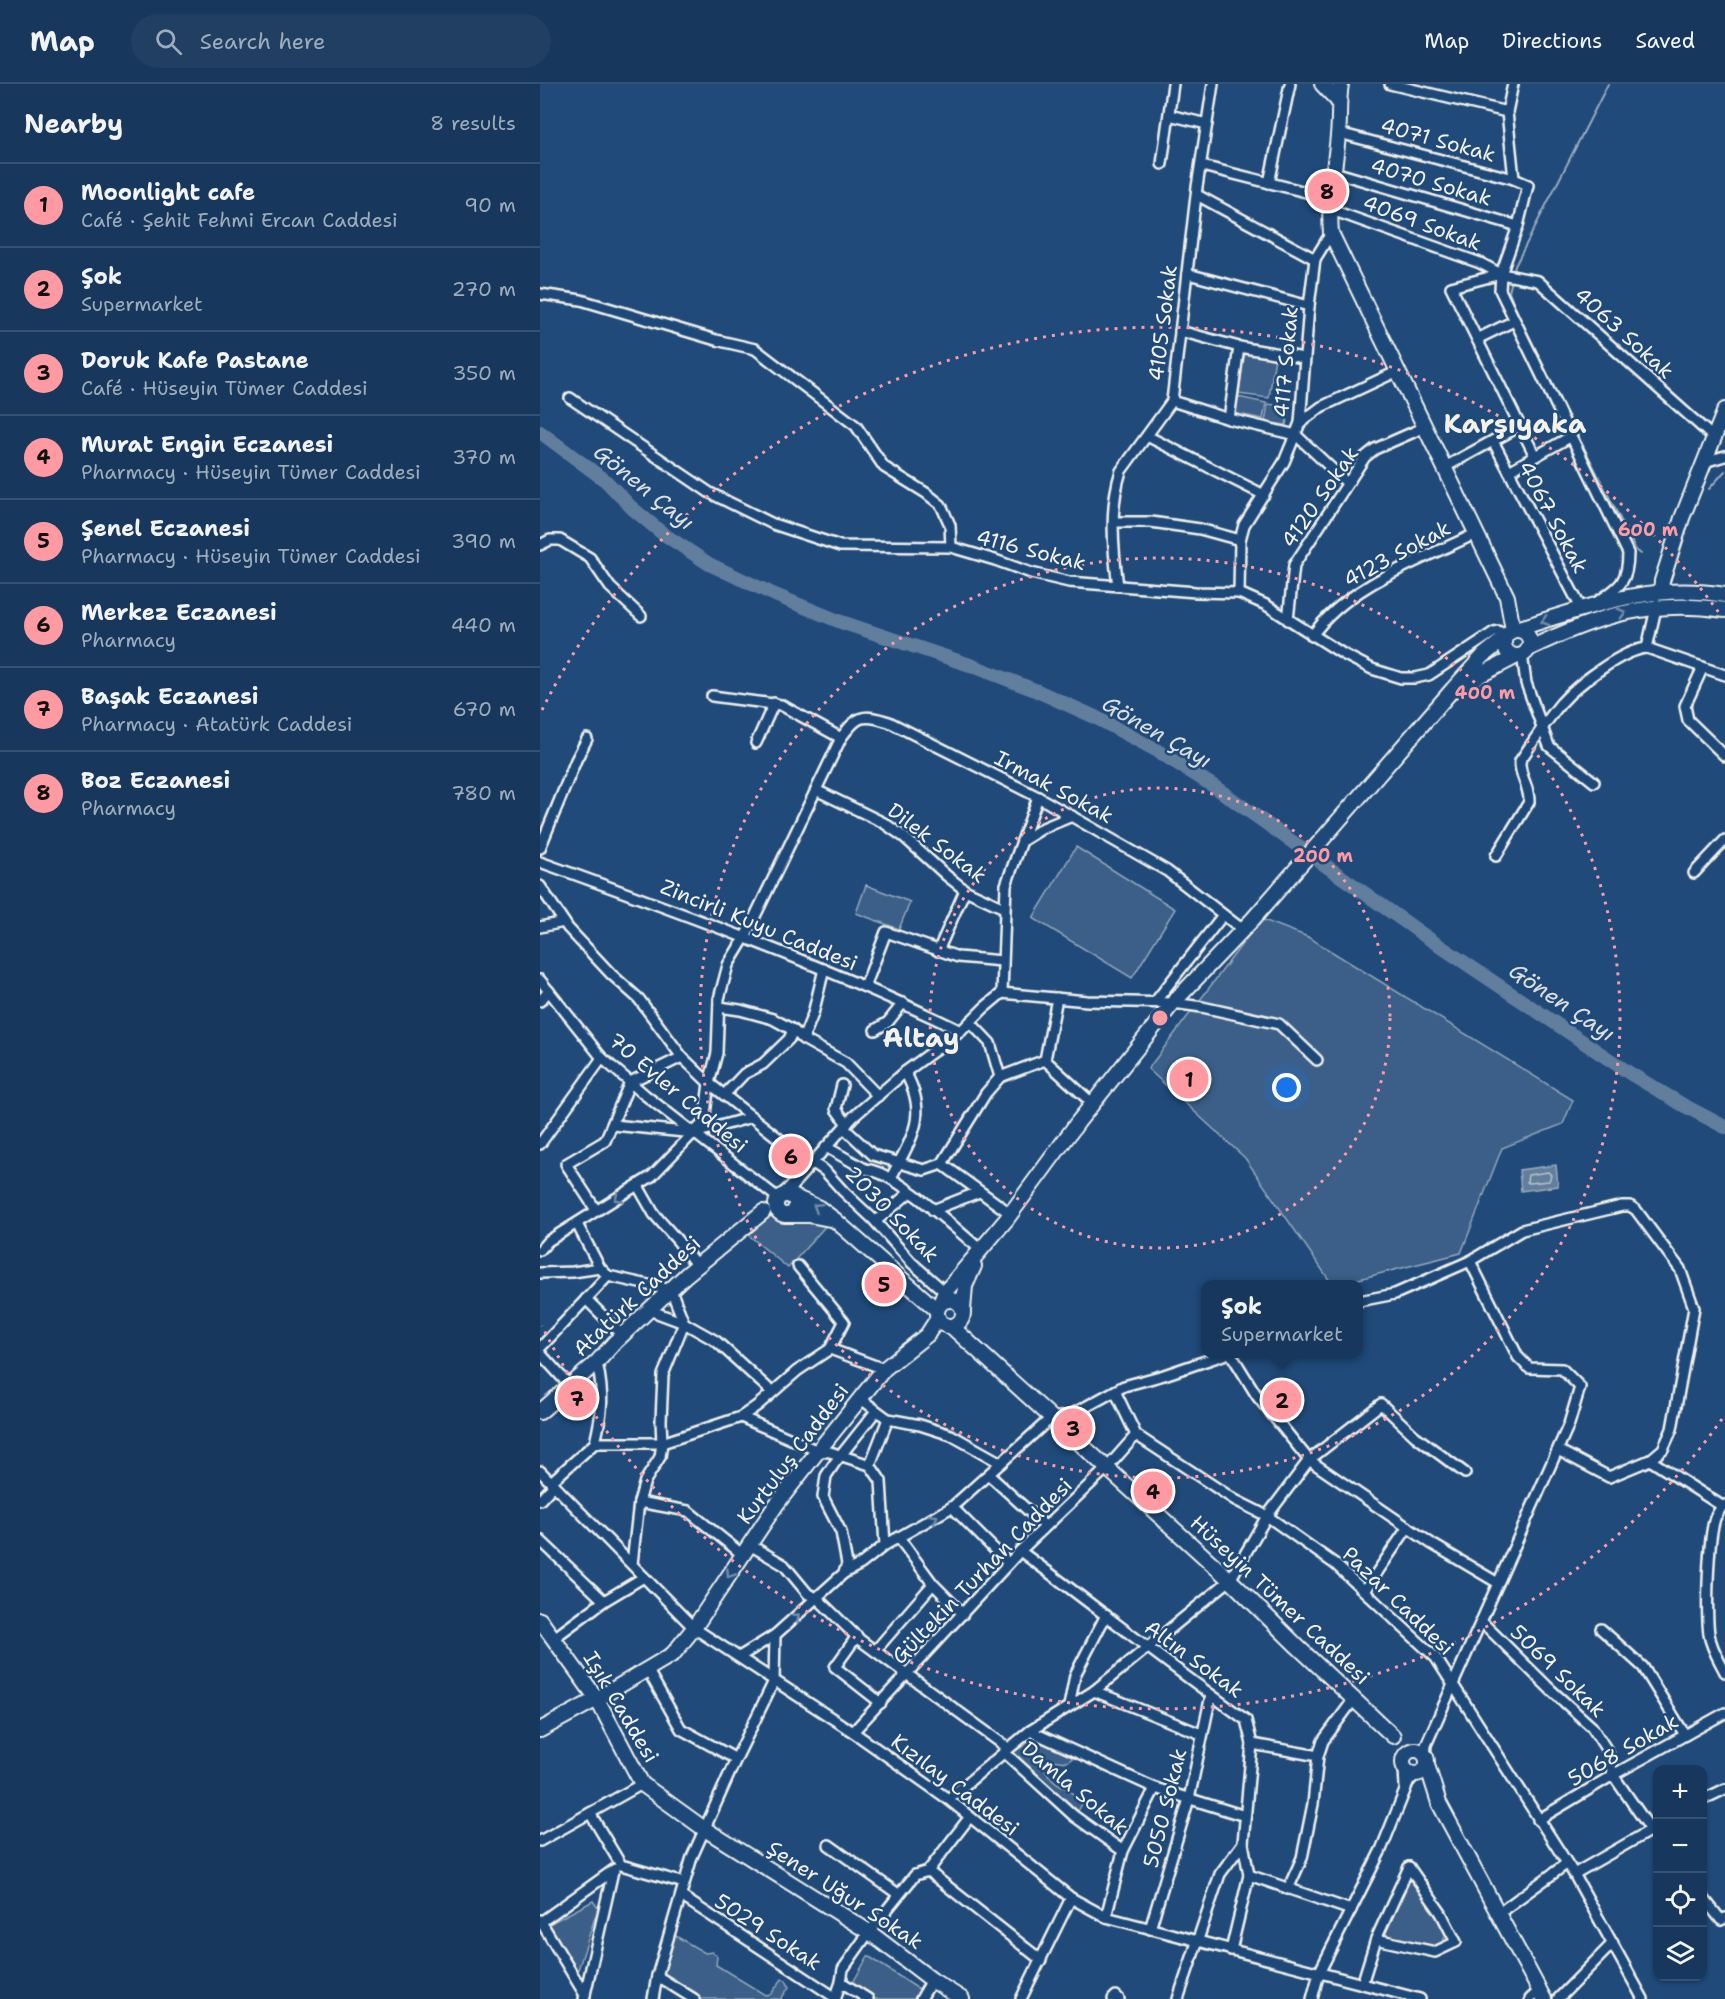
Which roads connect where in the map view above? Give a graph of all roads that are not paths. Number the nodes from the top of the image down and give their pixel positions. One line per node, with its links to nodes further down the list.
1 (1173, 84): 11 (street)
2 (1213, 84): 12 (street, 4105 Sokak)
3 (1290, 84): 18 (street)
4 (1322, 84): 9 (main road)
5 (1341, 84): 9 (main road)
6 (1390, 84): 8 (street)
7 (1513, 84): 10 (street)
8 (1409, 86): 10 (street)
9 (1338, 101): 13 (main road)
10 (1507, 112): 17 (street)
11 (1169, 116): 12 (street); 14 (street)
12 (1207, 124): 15 (street, 4105 Sokak)
13 (1339, 133): 16 (main road); 17 (street, 4071 Sokak)
14 (1162, 164)
15 (1202, 166): 18 (street, 4069 Sokak); 19 (street, 4105 Sokak)
16 (1334, 172): 20 (main road); 21 (street, 4070 Sokak)
17 (1514, 179): 21 (street, 4071 Sokak)
18 (1269, 183): 20 (street, 4069 Sokak)
19 (1197, 195): 23 (street); 24 (street, 4105 Sokak)
20 (1329, 203): 22 (main road); 25 (street, 4069 Sokak)
21 (1518, 226): 25 (street)
22 (1330, 233): 23 (street, 4117 Sokak); 33 (main road)
23 (1315, 259): 27 (street, 4117 Sokak)
24 (1188, 274): 27 (street); 29 (street, 4105 Sokak)
25 (1509, 275): 28 (street); 30 (street); 44 (street, 4063 Sokak)
26 (540, 294): 57 (street, 4116 Sokak)
27 (1308, 306): 32 (street, 4117 Sokak)
28 (1514, 321): 30 (street); 43 (street)
29 (1180, 331): 31 (street); 35 (street, 4105 Sokak)
30 (1477, 339): 39 (street)
31 (1239, 347): 32 (street); 37 (street)
32 (1304, 358): 38 (street, 4117 Sokak)
33 (1398, 371): 38 (street); 40 (main road)
34 (570, 398): 57 (street)
35 (1172, 401): 37 (street); 42 (street, 4105 Sokak)
36 (1725, 410): 44 (main road)
37 (1228, 419): 41 (street)
38 (1300, 423): 41 (street, 4117 Sokak)
39 (1520, 426): 45 (street); 46 (street)
40 (1425, 427): 49 (main road); 51 (street, 4120 Sokak)
41 (1296, 435): 51 (street); 52 (street, 4117 Sokak)
42 (1147, 436): 52 (street); 53 (street, 4105 Sokak)
43 (1570, 436): 46 (street); 63 (street)
44 (1713, 437): 48 (main road)
45 (1493, 441): 49 (street); 50 (street, 4067 Sokak)
46 (1535, 456): 50 (street)
47 (1725, 456): 48 (street)
48 (1704, 462): 59 (main road)
49 (1445, 467): 54 (main road)
50 (1509, 471): 63 (street, 4067 Sokak)
51 (1347, 483): 66 (street, 4120 Sokak)
52 (1264, 495): 55 (street, 4117 Sokak)
53 (1113, 522): 55 (street); 58 (street, 4105 Sokak)
54 (1477, 533): 67 (main road); 68 (street, 4123 Sokak)
55 (1240, 540): 60 (street, 4117 Sokak)
56 (540, 545): 65 (street)
57 (951, 547): 58 (street, 4116 Sokak)
58 (1118, 586): 60 (street, 4116 Sokak)
59 (1661, 592): 61 (main road); 62 (street); 63 (main road)
60 (1239, 593): 66 (street, 4116 Sokak)
61 (1725, 594)
62 (1657, 606): 64 (main road); 69 (street); 70 (main road, one-way to 62)
63 (1586, 607): 67 (main road, one-way to 67)
64 (1725, 610)
65 (640, 616)
66 (1288, 620): 68 (street, 4116 Sokak)
67 (1510, 633): 68 (street, 4116 Sokak); 70 (main road); 70 (main road); 73 (main road, Kurtuluş Caddesi)
68 (1312, 636)
69 (1647, 648): 71 (street); 76 (street)
70 (1522, 653): 73 (main road); 76 (street)
71 (1703, 667): 72 (street); 80 (street)
72 (1725, 675)
73 (1453, 689): 97 (main road, Kurtuluş Caddesi)
74 (712, 696): 75 (street)
75 (774, 704): 77 (street); 79 (street)
76 (1542, 730): 81 (street); 88 (street)
77 (841, 738): 82 (street, Irmak Sokak); 83 (street, Irmak Sokak)
78 (587, 739): 87 (street)
79 (756, 743)
80 (1725, 756)
81 (1594, 782)
82 (816, 790): 92 (street, Dilek Sokak); 98 (street, Irmak Sokak)
83 (1038, 797): 84 (street, Irmak Sokak); 86 (street)
84 (1072, 816): 86 (street); 94 (street, Irmak Sokak)
85 (1725, 840): 90 (street)
86 (1022, 841): 93 (street)
87 (540, 848)
88 (1497, 856)
89 (540, 862): 98 (street, Zincirli Kuyu Caddesi)
90 (1694, 873)
91 (540, 886): 95 (street, 2030 Sokak)
92 (965, 890): 93 (street, Dilek Sokak); 99 (street)
93 (1004, 908): 100 (street)
94 (1223, 915): 97 (street, Irmak Sokak); 108 (street)
95 (564, 922): 96 (street); 117 (street, 2030 Sokak)
96 (540, 927)
97 (1243, 930): 110 (main road, Kurtuluş Caddesi)
98 (745, 937): 101 (street, Zincirli Kuyu Caddesi); 111 (street, Irmak Sokak)
99 (938, 951): 100 (street); 103 (street)
100 (1002, 961): 105 (street)
101 (824, 969): 103 (street, Zincirli Kuyu Caddesi); 116 (street)
102 (540, 980): 104 (street, 70 Evler Caddesi)
103 (865, 987): 109 (street, Zincirli Kuyu Caddesi)
104 (549, 991): 107 (street); 118 (street, 70 Evler Caddesi)
105 (1002, 993): 106 (street); 112 (street)
106 (1057, 998): 108 (street); 119 (street)
107 (540, 1001)
108 (1155, 1002): 110 (street)
109 (903, 1003): 114 (street); 115 (street, Zincirli Kuyu Caddesi)
110 (1173, 1003): 120 (street); 128 (main road, Kurtuluş Caddesi)
111 (719, 1007): 113 (street); 124 (street, Irmak Sokak)
112 (970, 1022): 115 (street); 122 (street)
113 (793, 1030): 116 (street); 126 (street)
114 (875, 1030)
115 (961, 1031): 121 (street)
116 (803, 1039): 127 (street)
117 (682, 1057): 123 (street); 124 (street, 2030 Sokak)
118 (602, 1058): 123 (street, 70 Evler Caddesi); 133 (street)
119 (1045, 1060): 122 (street); 128 (street)
120 (1317, 1060)
121 (905, 1072): 127 (street); 135 (street)
122 (1000, 1077): 137 (street)
123 (630, 1082): 130 (street); 132 (street, 70 Evler Caddesi)
124 (709, 1083): 126 (street, 2030 Sokak); 132 (street, Irmak Sokak)
125 (842, 1085): 131 (street)
126 (725, 1094): 129 (street, 2030 Sokak)
127 (878, 1096): 131 (street)
128 (1092, 1104): 145 (main road, Kurtuluş Caddesi)
129 (752, 1117): 132 (street); 136 (street, 2030 Sokak)
130 (613, 1125): 132 (street); 143 (street)
131 (846, 1126): 134 (street); 135 (street)
132 (695, 1133): 139 (street); 142 (street, 70 Evler Caddesi)
133 (540, 1144)
134 (826, 1147): 136 (street); 138 (street)
135 (899, 1161): 137 (street); 138 (street)
136 (812, 1163): 142 (street); 147 (street, 2030 Sokak)
137 (942, 1164): 141 (street)
138 (891, 1178): 140 (street)
139 (638, 1186): 143 (street, one-way to 143); 152 (street)
140 (910, 1192): 144 (street); 147 (street)
141 (980, 1192): 144 (street); 145 (street)
142 (783, 1202): 146 (main road); 146 (main road, one-way to 142); 152 (main road, Atatürk Caddesi)
143 (596, 1210): 148 (street)
144 (933, 1210): 150 (street)
145 (1011, 1214): 150 (main road, Kurtuluş Caddesi)
146 (835, 1220): 160 (main road)
147 (876, 1221): 160 (street, 2030 Sokak)
148 (577, 1224): 149 (street); 154 (street)
149 (540, 1250)
150 (981, 1250): 160 (main road, Kurtuluş Caddesi); 162 (main road)
151 (1470, 1261): 159 (street); 184 (street); 188 (street)
152 (697, 1266): 157 (main road, Atatürk Caddesi)
153 (798, 1266): 166 (street)
154 (600, 1268): 155 (street); 156 (street)
155 (540, 1273)
156 (608, 1276): 157 (street); 158 (street)
157 (671, 1290): 161 (main road, Atatürk Caddesi); 163 (street)
158 (586, 1299): 164 (street); 165 (street)
159 (1363, 1300)
160 (940, 1306): 162 (main road, Hüseyin Tümer Caddesi); 162 (main road); 171 (main road, Kurtuluş Caddesi)
161 (650, 1310): 163 (street); 164 (main road, Atatürk Caddesi)
162 (959, 1318): 179 (main road, Hüseyin Tümer Caddesi)
163 (684, 1323): 174 (street); 183 (street)
164 (622, 1335): 170 (main road, Atatürk Caddesi)
165 (540, 1348)
166 (830, 1349): 171 (street); 174 (street)
167 (540, 1353): 172 (street)
168 (1213, 1358): 173 (street)
169 (1231, 1358): 187 (street)
170 (597, 1362): 172 (main road, Atatürk Caddesi); 182 (street)
171 (884, 1369): 175 (main road, Kurtuluş Caddesi)
172 (570, 1385): 177 (main road, Atatürk Caddesi)
173 (1115, 1390): 179 (street); 181 (street)
174 (772, 1392): 178 (street)
175 (861, 1399): 176 (street); 185 (main road, Kurtuluş Caddesi)
176 (876, 1411): 180 (street); 186 (street)
177 (540, 1412)
178 (741, 1417): 183 (street); 185 (street)
179 (1051, 1418): 189 (street); 191 (main road, Hüseyin Tümer Caddesi)
180 (888, 1419): 189 (street); 190 (street)
181 (1136, 1435): 191 (street, Gültekin Turhan Caddesi); 200 (street, Pazar Caddesi)
182 (595, 1443): 183 (street); 195 (street)
183 (662, 1443): 197 (street)
184 (1558, 1450): 188 (street); 214 (street)
185 (818, 1451): 186 (street); 206 (main road, Kurtuluş Caddesi)
186 (841, 1455): 190 (street); 210 (street)
187 (1309, 1460): 193 (street); 200 (street); 202 (street)
188 (1650, 1460): 198 (street)
189 (1001, 1463): 194 (street)
190 (870, 1466): 205 (street)
191 (1107, 1468): 201 (street, Gültekin Turhan Caddesi); 212 (main road, Hüseyin Tümer Caddesi)
192 (540, 1471): 195 (street, Kızılay Caddesi)
193 (1465, 1473)
194 (989, 1475): 199 (street); 201 (street)
195 (553, 1483): 196 (street); 209 (street, Kızılay Caddesi)
196 (540, 1500)
197 (639, 1502): 206 (street, Damla Sokak); 209 (street)
198 (1723, 1506): 231 (street)
199 (952, 1507): 203 (street, one-way to 199); 208 (street)
200 (1267, 1516): 212 (street); 215 (street, Pazar Caddesi)
201 (1045, 1526): 207 (street, Gültekin Turhan Caddesi)
202 (1408, 1527): 214 (street); 215 (street)
203 (899, 1538): 205 (street); 213 (street)
204 (540, 1540): 217 (street)
205 (885, 1545): 210 (street)
206 (747, 1550): 216 (street, Damla Sokak); 222 (main road, Kurtuluş Caddesi, one-way to 222)
207 (1020, 1551): 208 (street, Gültekin Turhan Caddesi); 219 (street, Altın Sokak)
208 (1008, 1563): 218 (street, Gültekin Turhan Caddesi)
209 (632, 1564): 211 (street, Kızılay Caddesi)
210 (844, 1573): 216 (street)
211 (644, 1577): 217 (street); 222 (street, Kızılay Caddesi)
212 (1230, 1580): 227 (street); 238 (main road, Hüseyin Tümer Caddesi)
213 (933, 1584): 218 (street); 228 (street)
214 (1498, 1584): 221 (street)
215 (1365, 1590): 234 (street, Pazar Caddesi)
216 (817, 1598): 224 (street, one-way to 216); 225 (street, Damla Sokak)
217 (604, 1601): 226 (street)
218 (963, 1614): 232 (street, Gültekin Turhan Caddesi)
219 (1106, 1615): 227 (street, Altın Sokak); 240 (street)
220 (540, 1620): 226 (main road, Işık Caddesi)
221 (1482, 1622): 234 (street); 252 (street, 5069 Sokak)
222 (694, 1628): 229 (street, Kızılay Caddesi); 230 (main road, Kurtuluş Caddesi)
223 (1601, 1629): 246 (street)
224 (775, 1635): 229 (street); 233 (street)
225 (857, 1636): 228 (street, Damla Sokak); 239 (street)
226 (554, 1638): 237 (main road, Işık Caddesi)
227 (1146, 1648): 235 (street); 236 (street, Altın Sokak)
228 (875, 1651): 232 (street, Damla Sokak)
229 (739, 1657): 233 (street, Kızılay Caddesi)
230 (647, 1669): 237 (main road, Kurtuluş Caddesi); 250 (street)
231 (1725, 1672)
232 (907, 1676): 239 (street, Gültekin Turhan Caddesi); 248 (street, Damla Sokak)
233 (774, 1681): 244 (street, Kızılay Caddesi); 250 (street)
234 (1454, 1685): 251 (street); 262 (street, Pazar Caddesi)
235 (1094, 1690): 240 (street); 245 (street)
236 (1211, 1695): 245 (street, 5050 Sokak); 247 (street, Altın Sokak)
237 (597, 1699): 242 (main road, Kurtuluş Caddesi); 253 (main road, Işık Caddesi)
238 (1354, 1699): 249 (street); 251 (main road, Hüseyin Tümer Caddesi)
239 (881, 1703): 244 (street, Gültekin Turhan Caddesi)
240 (1069, 1706): 243 (street)
241 (1725, 1713): 246 (street, 5068 Sokak)
242 (540, 1730)
243 (1030, 1731): 248 (street); 254 (street)
244 (854, 1732): 257 (street, Kızılay Caddesi)
245 (1201, 1734): 258 (street, 5050 Sokak)
246 (1685, 1735): 252 (street, 5068 Sokak)
247 (1252, 1744): 249 (street); 260 (street, Altın Sokak)
248 (1006, 1750): 257 (street); 269 (street, Damla Sokak)
249 (1318, 1756): 276 (street)
250 (736, 1758): 264 (street)
251 (1414, 1760): 281 (street); 282 (main road, Hüseyin Tümer Caddesi)
252 (1613, 1775): 262 (street, 5068 Sokak); 263 (street, 5069 Sokak)
253 (642, 1784): 259 (street); 264 (main road, Işık Caddesi)
254 (1155, 1788): 258 (street); 269 (street)
255 (1725, 1789): 256 (street)
256 (1707, 1798)
257 (948, 1799): 261 (street, Kızılay Caddesi)
258 (1189, 1799): 260 (street); 286 (street, 5050 Sokak)
259 (590, 1813): 266 (street); 271 (street)
260 (1245, 1816): 267 (street, Altın Sokak)
261 (969, 1818): 272 (street); 279 (street, Kızılay Caddesi)
262 (1538, 1820): 270 (street, Pazar Caddesi)
263 (1653, 1827)
264 (704, 1828): 275 (street); 287 (main road, Şener Uğur Sokak)
265 (1653, 1829): 273 (street)
266 (540, 1840)
267 (1243, 1843): 274 (street, Altın Sokak); 289 (street)
268 (829, 1845): 277 (street)
269 (1123, 1851): 283 (street)
270 (1566, 1864): 273 (street, Pazar Caddesi); 282 (street)
271 (617, 1868): 275 (street); 285 (street); 299 (street)
272 (928, 1871): 277 (street); 292 (street)
273 (1574, 1874): 290 (street, Pazar Caddesi)
274 (1248, 1875): 276 (street); 291 (street, Altın Sokak)
275 (684, 1883): 278 (street)
276 (1288, 1889): 281 (street)
277 (898, 1894): 287 (street)
278 (681, 1896): 294 (street); 301 (street, 5029 Sokak)
279 (1071, 1898): 283 (street, Kızılay Caddesi); 292 (street)
280 (1707, 1901): 284 (street)
281 (1351, 1910): 293 (street)
282 (1499, 1913): 298 (main road, Hüseyin Tümer Caddesi)
283 (1106, 1917): 286 (street, Kızılay Caddesi)
284 (1723, 1919)
285 (540, 1921): 299 (street)
286 (1150, 1929): 289 (street, Kızılay Caddesi)
287 (869, 1932): 295 (main road, Şener Uğur Sokak); 296 (street)
288 (1376, 1939): 288 (street); 297 (street)
289 (1196, 1941): 291 (street, Kızılay Caddesi); 300 (street)
290 (1613, 1943): 313 (street); 314 (street, Pazar Caddesi)
291 (1231, 1950): 293 (street, Kızılay Caddesi)
292 (1041, 1960): 307 (street)
293 (1319, 1972): 297 (street, Kızılay Caddesi); 311 (street)
294 (657, 1976): 302 (street); 303 (street)
295 (932, 1980): 305 (street); 306 (main road, Şener Uğur Sokak)
296 (842, 1982): 301 (street); 304 (street)
297 (1362, 1984): 312 (street, Kızılay Caddesi)
298 (1538, 1996)
299 (584, 1997)
300 (1178, 1997): 310 (street)
301 (836, 1998)
302 (653, 1999)
303 (694, 1999)
304 (868, 1999)
305 (921, 1999)
306 (962, 1999)
307 (1021, 1999)
308 (1113, 1999): 309 (street)
309 (1119, 1999)
310 (1191, 1999)
311 (1312, 1999)
312 (1420, 1999)
313 (1558, 1999)
314 (1643, 1999)

